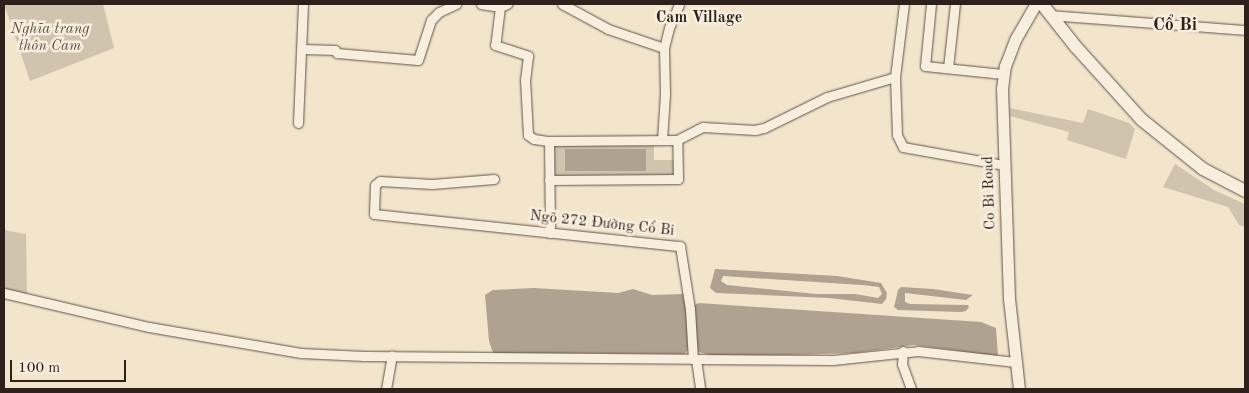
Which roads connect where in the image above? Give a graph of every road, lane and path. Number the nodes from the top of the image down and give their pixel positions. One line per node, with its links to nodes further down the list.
1 (303, 4): 15 (street)
2 (456, 4): 15 (street)
3 (481, 4): 11 (street)
4 (562, 4): 14 (street)
5 (679, 4): 14 (street)
6 (904, 4): 18 (street)
7 (931, 4): 16 (street)
8 (955, 4): 16 (street)
9 (1036, 4): 17 (street, Co Bi Road)
10 (1042, 4): 12 (main road)
11 (503, 5): 22 (street)
12 (1050, 15): 13 (street); 26 (main road)
13 (1245, 30)
14 (664, 48): 20 (street)
15 (303, 49): 19 (street)
16 (948, 68): 17 (street)
17 (1003, 74): 23 (street, Co Bi Road)
18 (895, 77): 21 (street); 23 (street)
19 (298, 124)
20 (662, 140): 21 (street); 22 (street)
21 (677, 140): 25 (street)
22 (549, 141): 25 (street)
23 (1004, 166): 32 (street, Co Bi Road)
24 (494, 179): 27 (street, Ngõ 272 Đường Cổ Bi)
25 (550, 180): 27 (street)
26 (1245, 191)
27 (550, 233): 31 (street, Ngõ 272 Đường Cổ Bi)
28 (4, 293): 30 (street)
29 (903, 351): 31 (street); 32 (street); 35 (street)
30 (392, 356): 31 (street); 33 (street)
31 (695, 359): 34 (street)
32 (1015, 362): 36 (street, Co Bi Road)
33 (386, 389)
34 (700, 389)
35 (911, 389)
36 (1019, 389)

